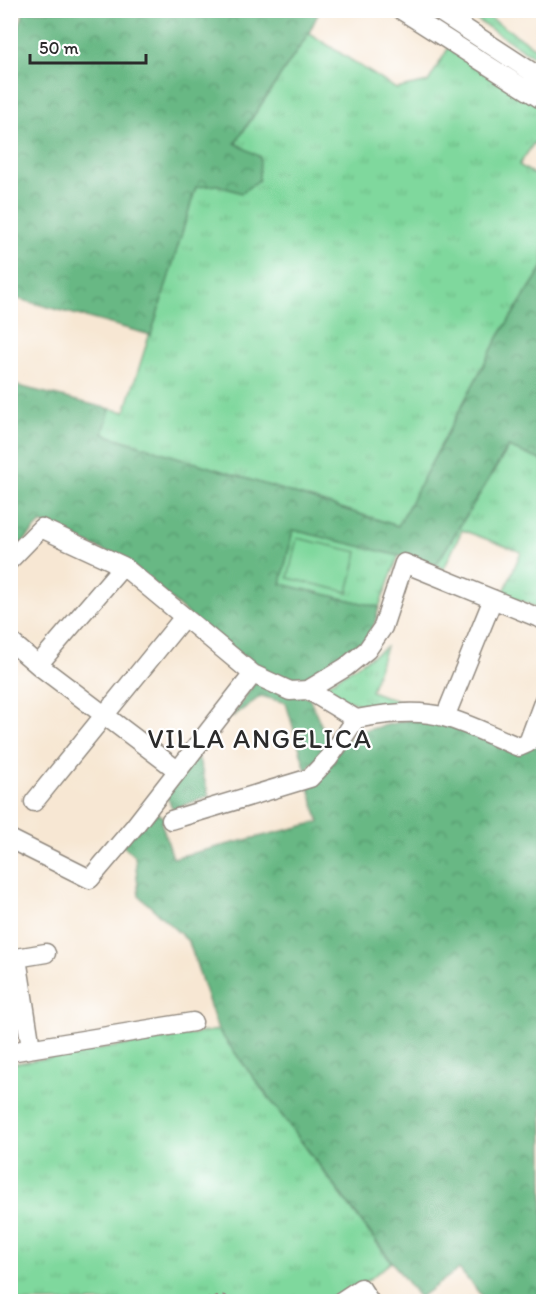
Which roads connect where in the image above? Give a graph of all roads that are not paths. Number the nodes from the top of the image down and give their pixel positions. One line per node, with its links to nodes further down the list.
1 (437, 10): 3 (street)
2 (410, 13): 4 (street)
3 (543, 80)
4 (542, 98)
5 (10, 560): 6 (street)
6 (123, 566): 8 (street); 11 (street)
7 (493, 599): 9 (street); 13 (street); 16 (street)
8 (184, 617): 12 (street); 15 (street)
9 (543, 620)
10 (10, 641): 11 (street)
11 (38, 664): 15 (street)
12 (253, 674): 13 (street); 18 (street)
13 (308, 690): 17 (street)
14 (543, 700): 16 (street)
15 (104, 716): 18 (street); 19 (street)
16 (445, 717): 17 (street)
17 (356, 719): 20 (street)
18 (177, 770): 21 (street)
19 (34, 802)
20 (171, 820)
21 (10, 839)
22 (46, 953): 23 (street)
23 (14, 959): 25 (street)
24 (193, 1022): 25 (street)
25 (31, 1048): 26 (street)
26 (10, 1052)
27 (340, 1302): 28 (street)
28 (370, 1302)

